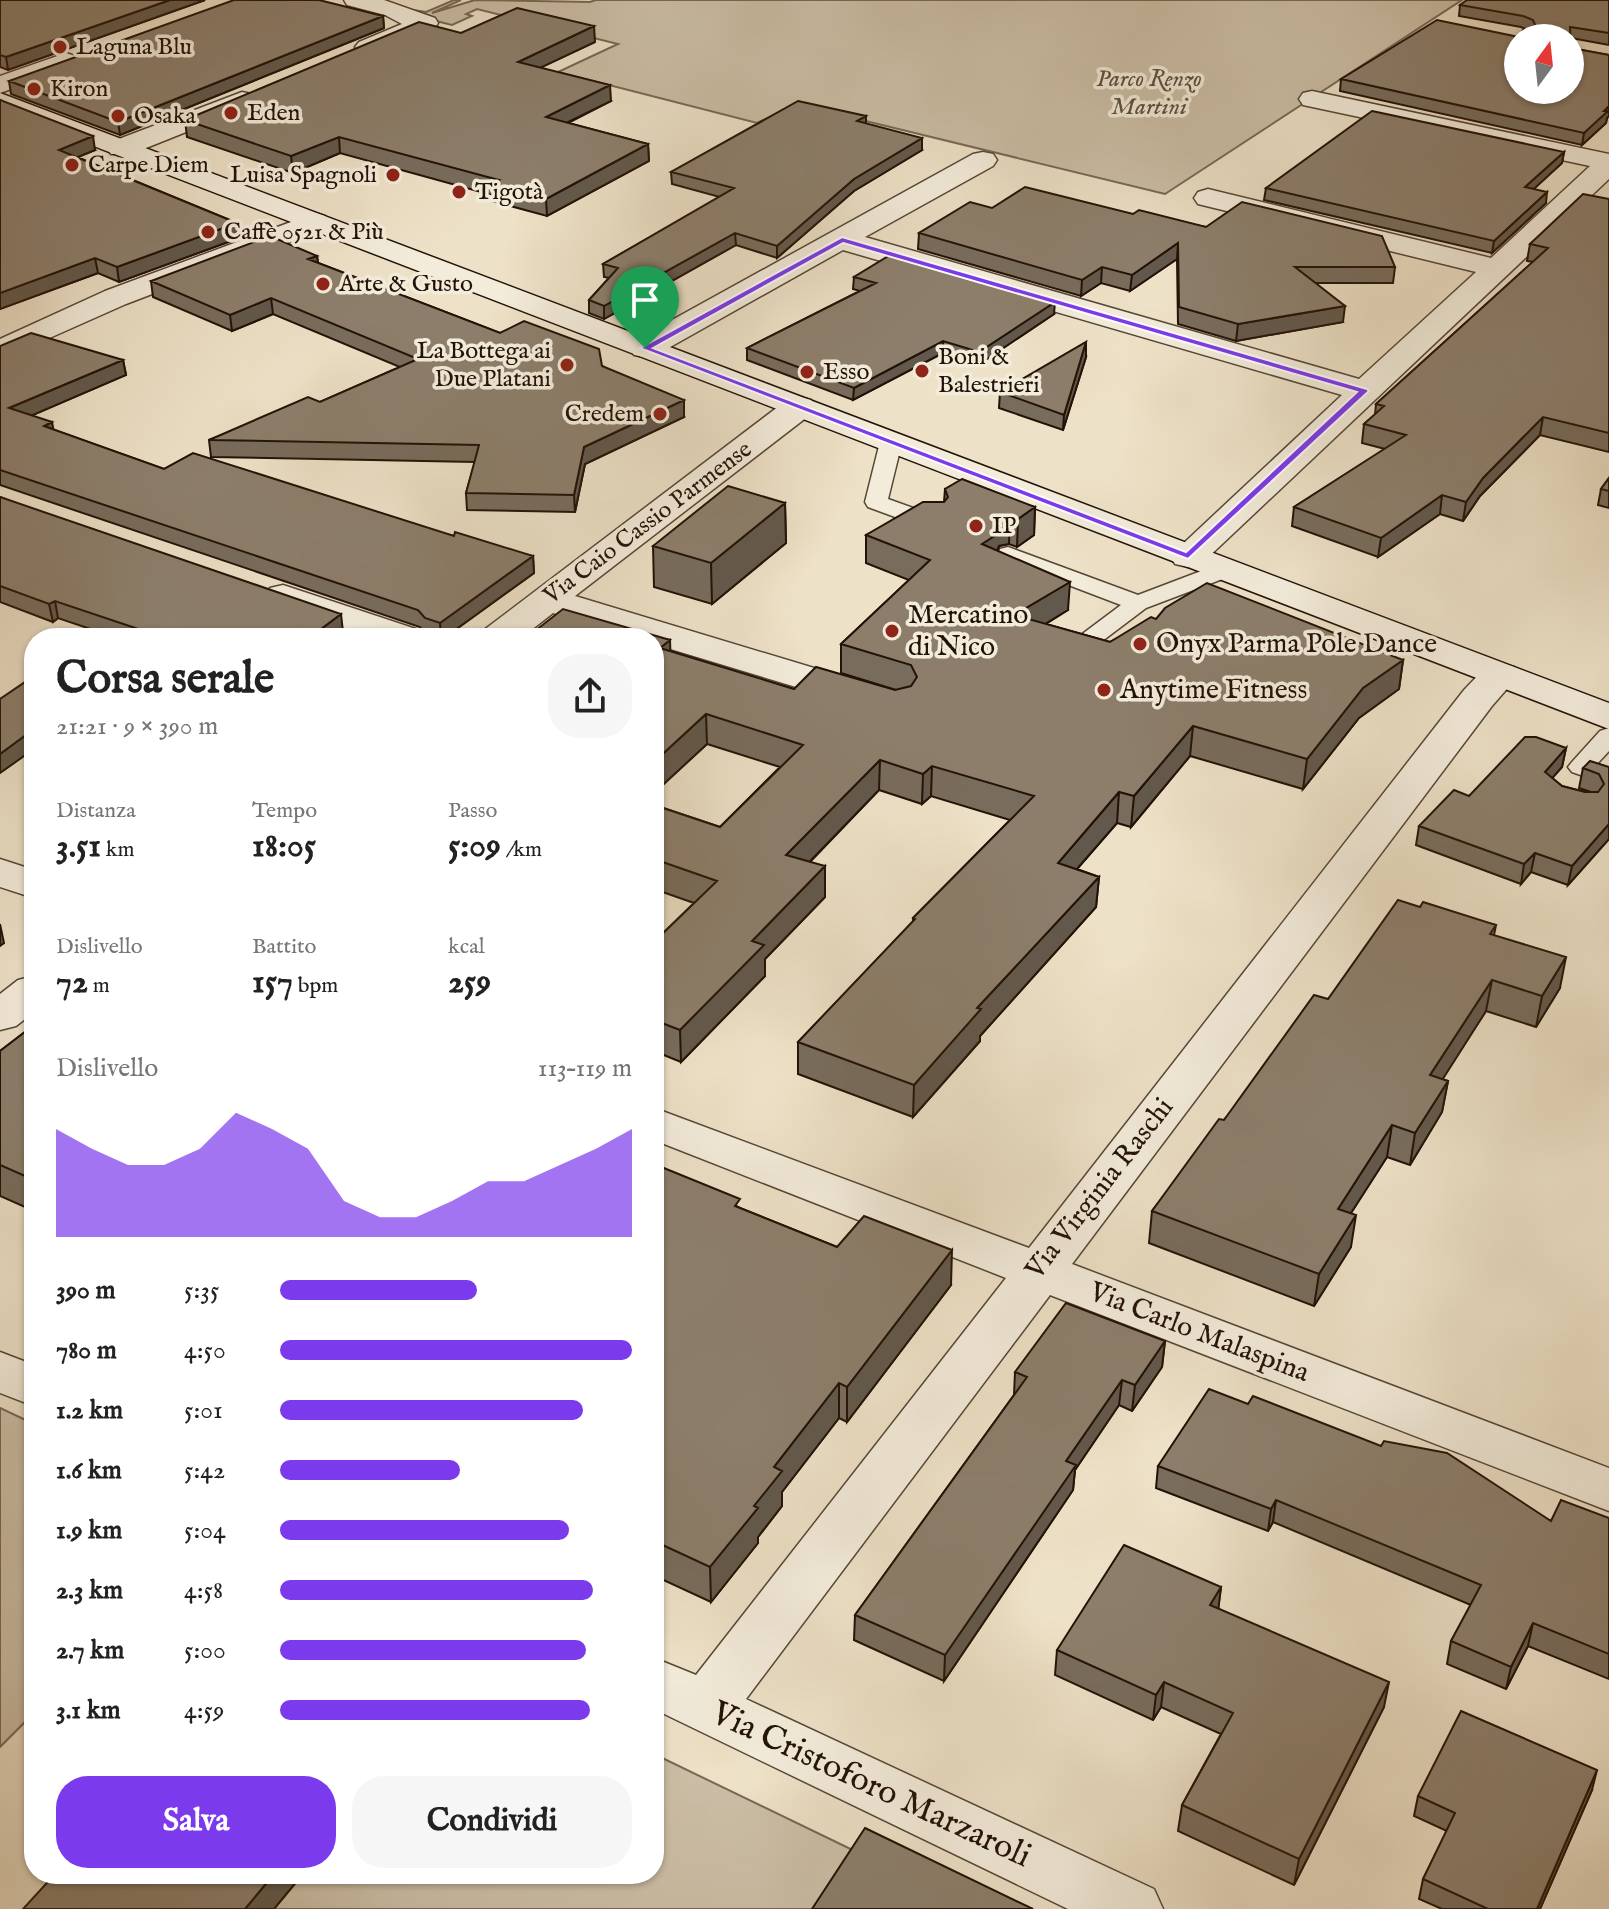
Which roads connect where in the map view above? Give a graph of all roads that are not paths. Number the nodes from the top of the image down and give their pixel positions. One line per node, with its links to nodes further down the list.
1 (356, 0): 3 (street)
2 (89, 53): 4 (street)
3 (350, 55)
4 (0, 85)
5 (269, 89): 8 (street)
6 (1312, 99): 10 (street)
7 (0, 101): 8 (street)
8 (121, 148): 12 (street)
9 (983, 160): 13 (street)
10 (1609, 163): 14 (street)
11 (1208, 198): 14 (street)
12 (315, 222): 16 (street); 17 (street)
13 (842, 240): 17 (street); 19 (street)
14 (1496, 268): 19 (street)
15 (0, 315): 16 (street)
16 (45, 328): 18 (street)
17 (645, 348): 20 (street)
18 (0, 351)
19 (1364, 391): 24 (street)
20 (799, 407): 21 (street); 27 (street, Via Caio Cassio Parmense)
21 (891, 442): 22 (lane); 24 (street)
22 (933, 523)
23 (1008, 554): 28 (lane)
24 (1188, 556): 25 (street)
25 (1225, 570): 28 (lane); 34 (street)
26 (255, 586): 29 (street)
27 (548, 600): 30 (street, Via Caio Cassio Parmense); 31 (street)
28 (1138, 603): 33 (lane)
29 (377, 628)
30 (510, 628)
31 (641, 628)
32 (664, 635): 35 (street)
33 (1081, 646)
34 (1500, 675): 36 (street); 44 (street, Via Virginia Raschi)
35 (895, 705)
36 (1609, 717)
37 (1609, 736): 38 (lane)
38 (1609, 777)
39 (0, 872): 40 (street)
40 (24, 881)
41 (24, 998): 42 (street)
42 (0, 1016)
43 (664, 1127): 44 (street, Via Carlo Malaspina)
44 (1037, 1271): 47 (street, Via Carlo Malaspina); 48 (street, Via Virginia Raschi)
45 (0, 1371): 46 (street)
46 (24, 1382)
47 (1609, 1490)
48 (680, 1694): 49 (street, Via Cristoforo Marzaroli)
49 (1131, 1909)

